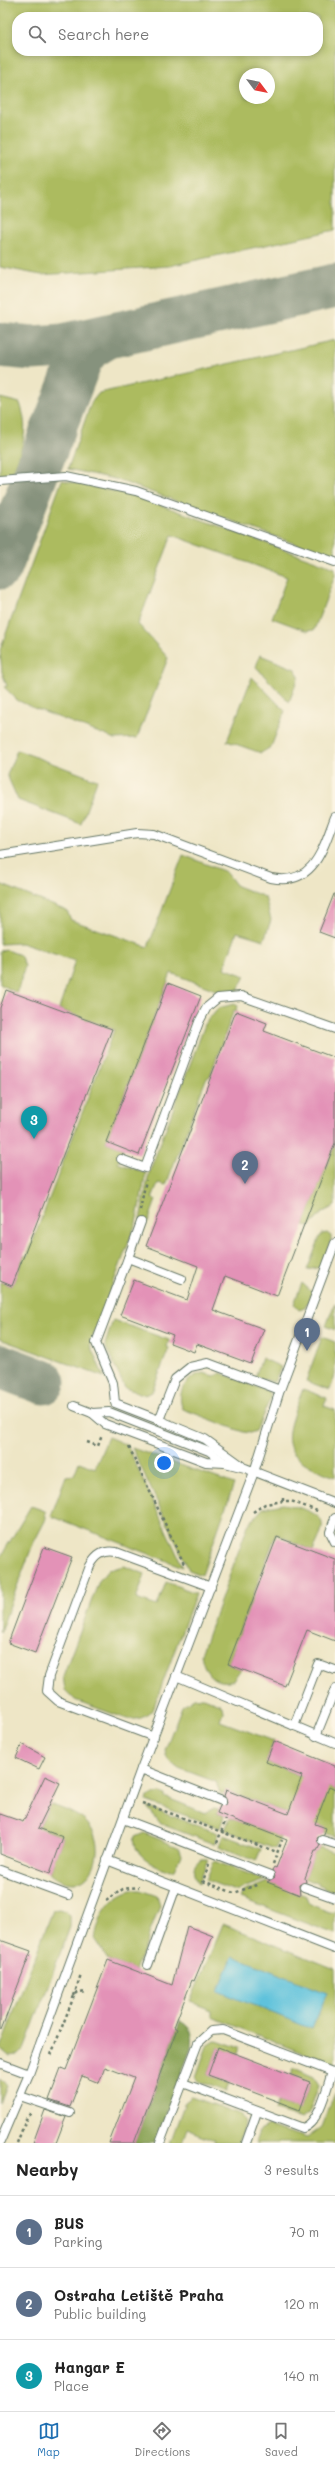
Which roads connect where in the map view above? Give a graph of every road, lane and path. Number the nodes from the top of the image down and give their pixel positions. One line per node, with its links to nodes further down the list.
1 (0, 481): 2 (lane)
2 (335, 562)
3 (335, 817): 4 (lane)
4 (0, 855)
5 (335, 1029): 7 (lane)
6 (121, 1159): 7 (lane)
7 (145, 1168): 8 (path)
8 (141, 1222): 10 (lane)
9 (335, 1243): 12 (lane)
10 (128, 1258): 11 (lane); 15 (lane)
11 (182, 1279)
12 (280, 1390): 15 (lane); 19 (lane)
13 (74, 1406): 14 (lane)
14 (92, 1413): 17 (lane); 17 (lane)
15 (159, 1420): 18 (lane)
16 (128, 1446): 25 (path)
17 (225, 1463): 18 (lane)
18 (245, 1468): 19 (lane)
19 (254, 1472): 21 (lane); 26 (lane)
20 (283, 1498): 22 (path)
21 (335, 1503)
22 (320, 1512)
23 (335, 1518): 24 (lane)
24 (335, 1542)
25 (192, 1580): 26 (lane); 32 (lane)
26 (211, 1587): 28 (lane)
27 (335, 1670): 30 (lane)
28 (176, 1676): 30 (lane); 32 (lane)
29 (335, 1689): 31 (lane)
30 (294, 1726): 31 (lane)
31 (316, 1736): 33 (lane)
32 (154, 1737): 34 (lane)
33 (335, 1743)
34 (141, 1769): 35 (lane); 37 (lane)
35 (222, 1801)
36 (142, 1803): 39 (path)
37 (123, 1819): 45 (lane); 49 (lane)
38 (226, 1819): 39 (path)
39 (221, 1832): 43 (path); 44 (path)
40 (282, 1840): 44 (path)
41 (322, 1840): 42 (lane)
42 (335, 1844)
43 (216, 1845)
44 (277, 1852): 47 (path)
45 (107, 1860): 53 (lane); 65 (lane)
46 (211, 1860): 50 (path)
47 (272, 1866)
48 (0, 1870): 54 (lane)
49 (270, 1874)
50 (264, 1882)
51 (304, 1886): 55 (lane)
52 (143, 1887): 56 (path)
53 (176, 1887): 57 (lane); 58 (lane)
54 (68, 1896)
55 (335, 1898)
56 (105, 1903)
57 (335, 1949)
58 (148, 1965)
59 (82, 1970): 61 (path)
60 (87, 1991): 61 (path)
61 (74, 1996): 62 (path)
62 (50, 2056)
63 (0, 2063): 65 (lane)
64 (334, 2073): 66 (lane); 69 (lane)
65 (29, 2074): 67 (lane)
66 (183, 2083): 69 (lane); 75 (lane)
67 (20, 2096): 70 (lane); 71 (lane)
68 (32, 2111): 74 (path)
69 (257, 2112): 76 (lane)
70 (70, 2113)
71 (8, 2128): 72 (lane); 73 (lane)
72 (0, 2142)
73 (4, 2143)
74 (17, 2143)
75 (160, 2143)
76 (246, 2143)

